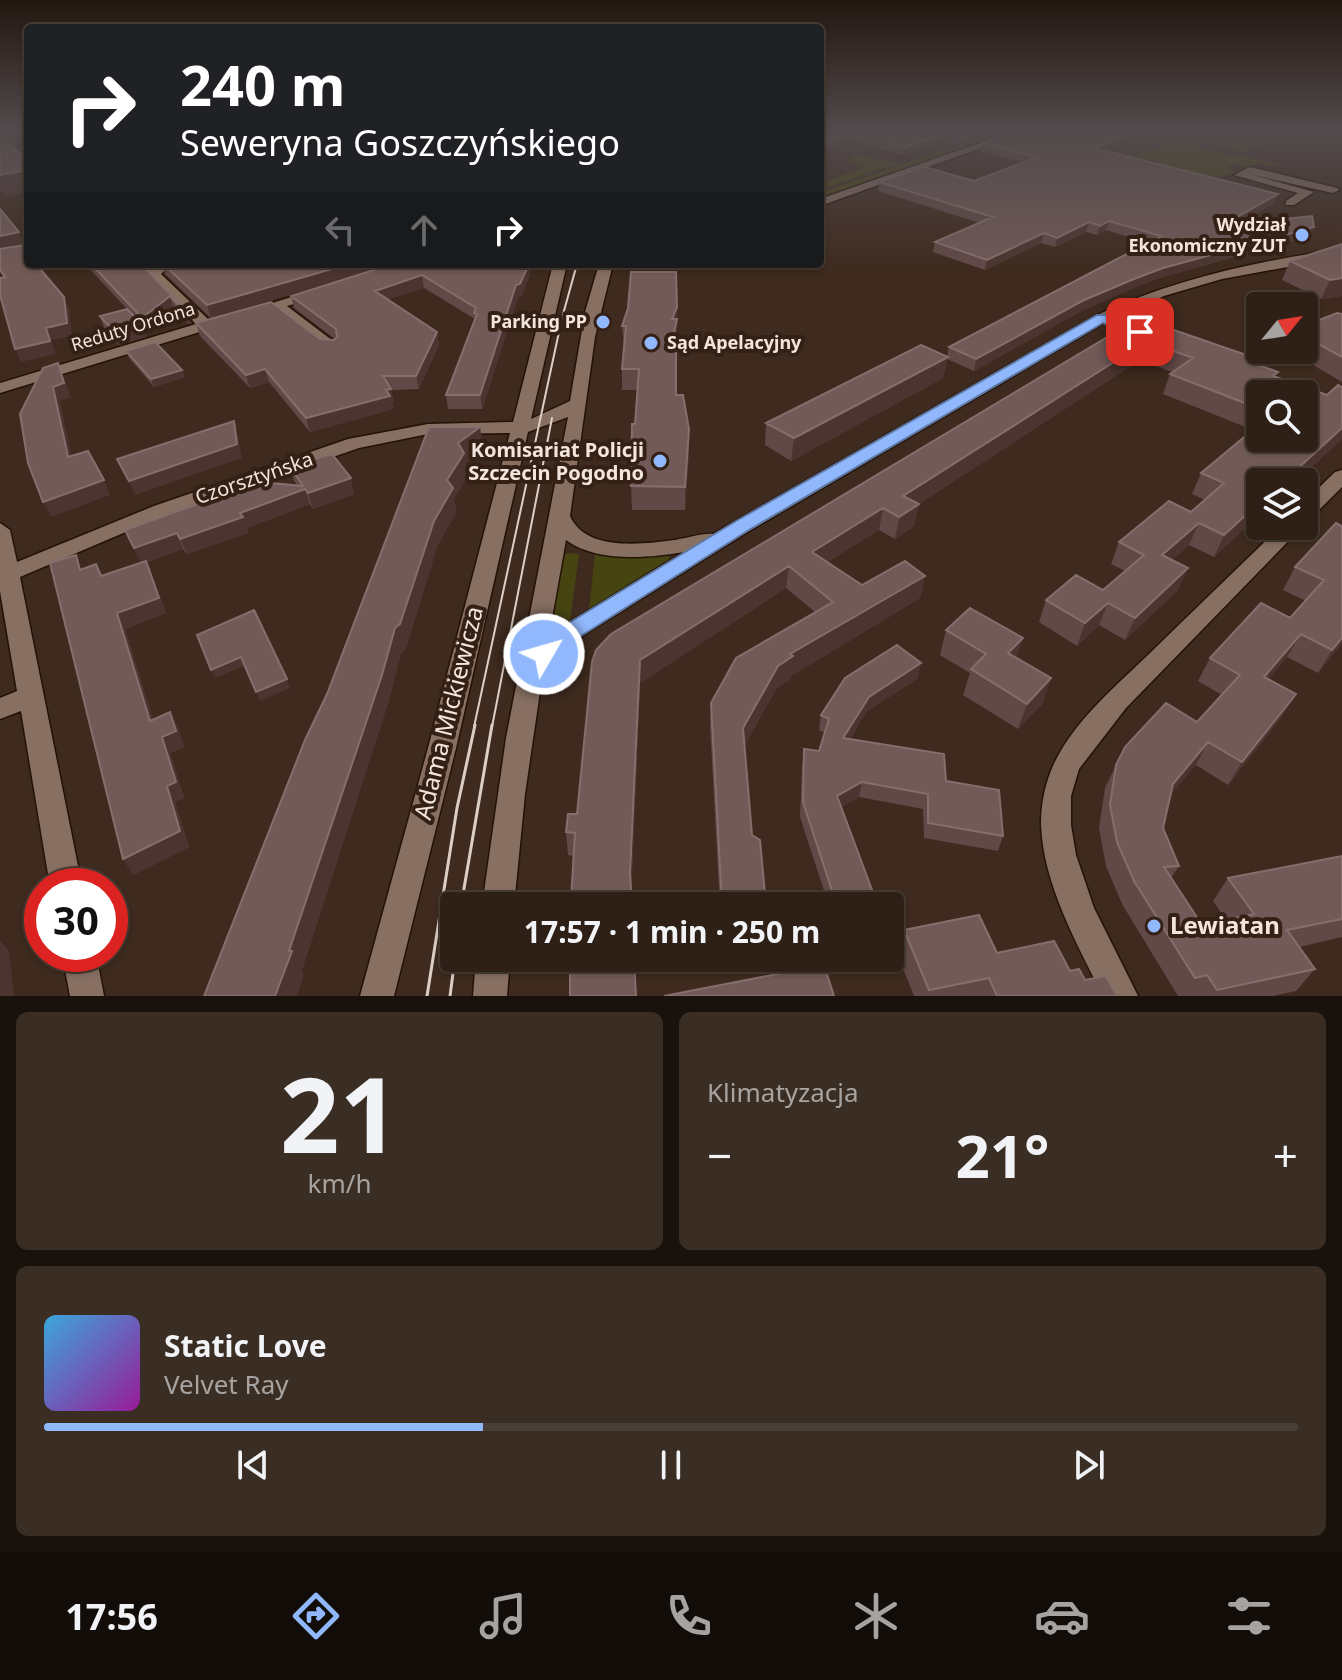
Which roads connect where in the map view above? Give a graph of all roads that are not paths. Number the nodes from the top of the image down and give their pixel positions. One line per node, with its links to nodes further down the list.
1 (892, 177): 7 (street)
2 (1258, 177): 4 (street)
3 (1266, 177): 5 (street)
4 (1240, 187)
5 (1301, 188): 6 (street); 8 (street)
6 (1338, 190)
7 (824, 202)
8 (1290, 203)
9 (1342, 253): 15 (street)
10 (159, 268): 16 (street)
11 (559, 268): 21 (street, Adama Mickiewicza)
12 (605, 268): 20 (street)
13 (333, 288): 14 (street, Reduty Ordona)
14 (277, 305): 16 (street, Reduty Ordona); 18 (street)
15 (1102, 318): 17 (street); 25 (street)
16 (206, 325): 19 (street, Reduty Ordona)
17 (1123, 327)
18 (331, 347)
19 (0, 388)
20 (579, 403): 21 (street); 24 (street)
21 (519, 428): 28 (street, Czorsztyńska); 37 (street, Adama Mickiewicza)
22 (1342, 476): 23 (street)
23 (1318, 500)
24 (559, 514): 25 (street); 29 (street)
25 (742, 526): 29 (street)
26 (0, 530): 28 (street)
27 (1279, 540): 39 (street)
28 (4, 575): 30 (street)
29 (529, 684): 33 (street)
30 (32, 696): 31 (street); 32 (street)
31 (0, 709)
32 (63, 868)
33 (500, 892)
34 (82, 972): 36 (street)
35 (492, 972): 38 (street)
36 (87, 996)
37 (377, 996)
38 (490, 996)
39 (1121, 996)

